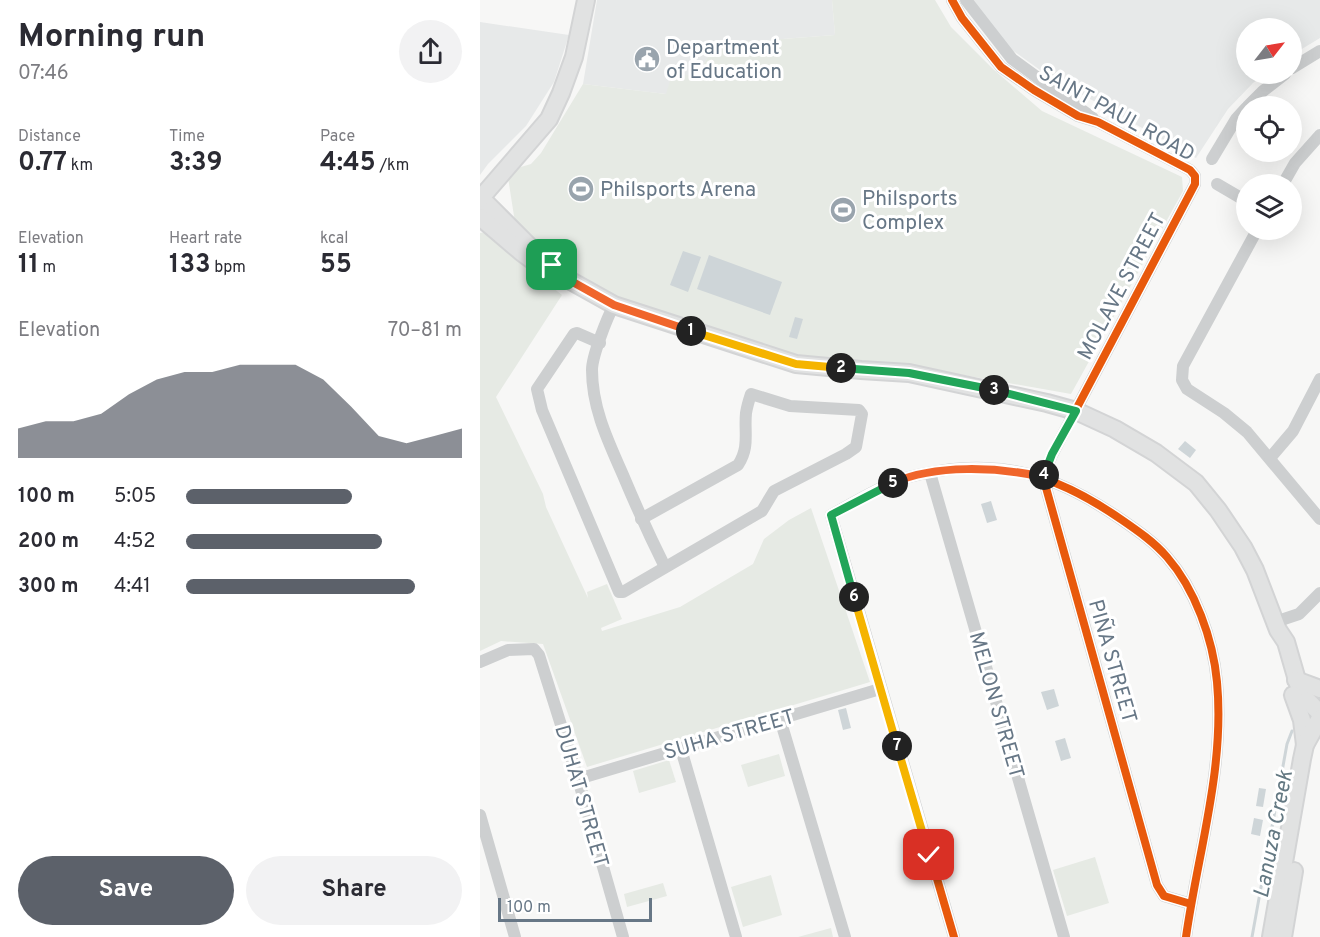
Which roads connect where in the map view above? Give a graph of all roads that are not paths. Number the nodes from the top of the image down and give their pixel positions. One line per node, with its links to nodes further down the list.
1 (586, 0): 14 (street)
2 (951, 0): 9 (street, SAINT PAUL ROAD)
3 (966, 0): 9 (street, SAINT PAUL ROAD)
4 (1320, 51): 5 (street)
5 (1302, 62)
6 (1272, 84): 7 (street)
7 (1258, 96)
8 (1236, 118): 11 (street)
9 (1098, 122): 13 (street, SAINT PAUL ROAD)
10 (1320, 135): 12 (street)
11 (1212, 159)
12 (1288, 174)
13 (1195, 176): 25 (street, MOLAVE STREET)
14 (499, 177): 15 (street); 18 (street)
15 (480, 178)
16 (1217, 184): 17 (street)
17 (1236, 195)
18 (480, 198): 21 (street)
19 (480, 217): 21 (street)
20 (1252, 240): 26 (street)
21 (562, 276): 22 (street)
22 (614, 305): 23 (street); 25 (street)
23 (600, 343): 29 (street); 31 (street)
24 (1320, 379): 26 (street)
25 (1076, 411): 28 (street); 33 (street)
26 (1270, 458): 30 (street)
27 (930, 473): 28 (street); 37 (street); 50 (street, MELON STREET)
28 (1043, 477): 44 (street, PIÑA STREET); 44 (street)
29 (641, 519): 31 (street); 31 (street)
30 (1320, 519)
31 (665, 567)
32 (1320, 593): 33 (street)
33 (1276, 626): 35 (street)
34 (480, 662): 42 (street, DUHAT STREET)
35 (1295, 687): 36 (street); 39 (street); 40 (street)
36 (1320, 689)
37 (880, 690): 38 (street, SUHA STREET); 49 (street)
38 (780, 719): 41 (street, SUHA STREET); 48 (street)
39 (1319, 720): 40 (street)
40 (1313, 743): 52 (street); 53 (street)
41 (681, 749): 42 (street, SUHA STREET); 47 (street)
42 (578, 779): 46 (street, DUHAT STREET)
43 (480, 815): 45 (street)
44 (1191, 904): 51 (street)
45 (515, 937)
46 (624, 937)
47 (736, 937)
48 (844, 937)
49 (954, 937)
50 (1064, 937)
51 (1186, 937)
52 (1271, 937)
53 (1283, 937)

